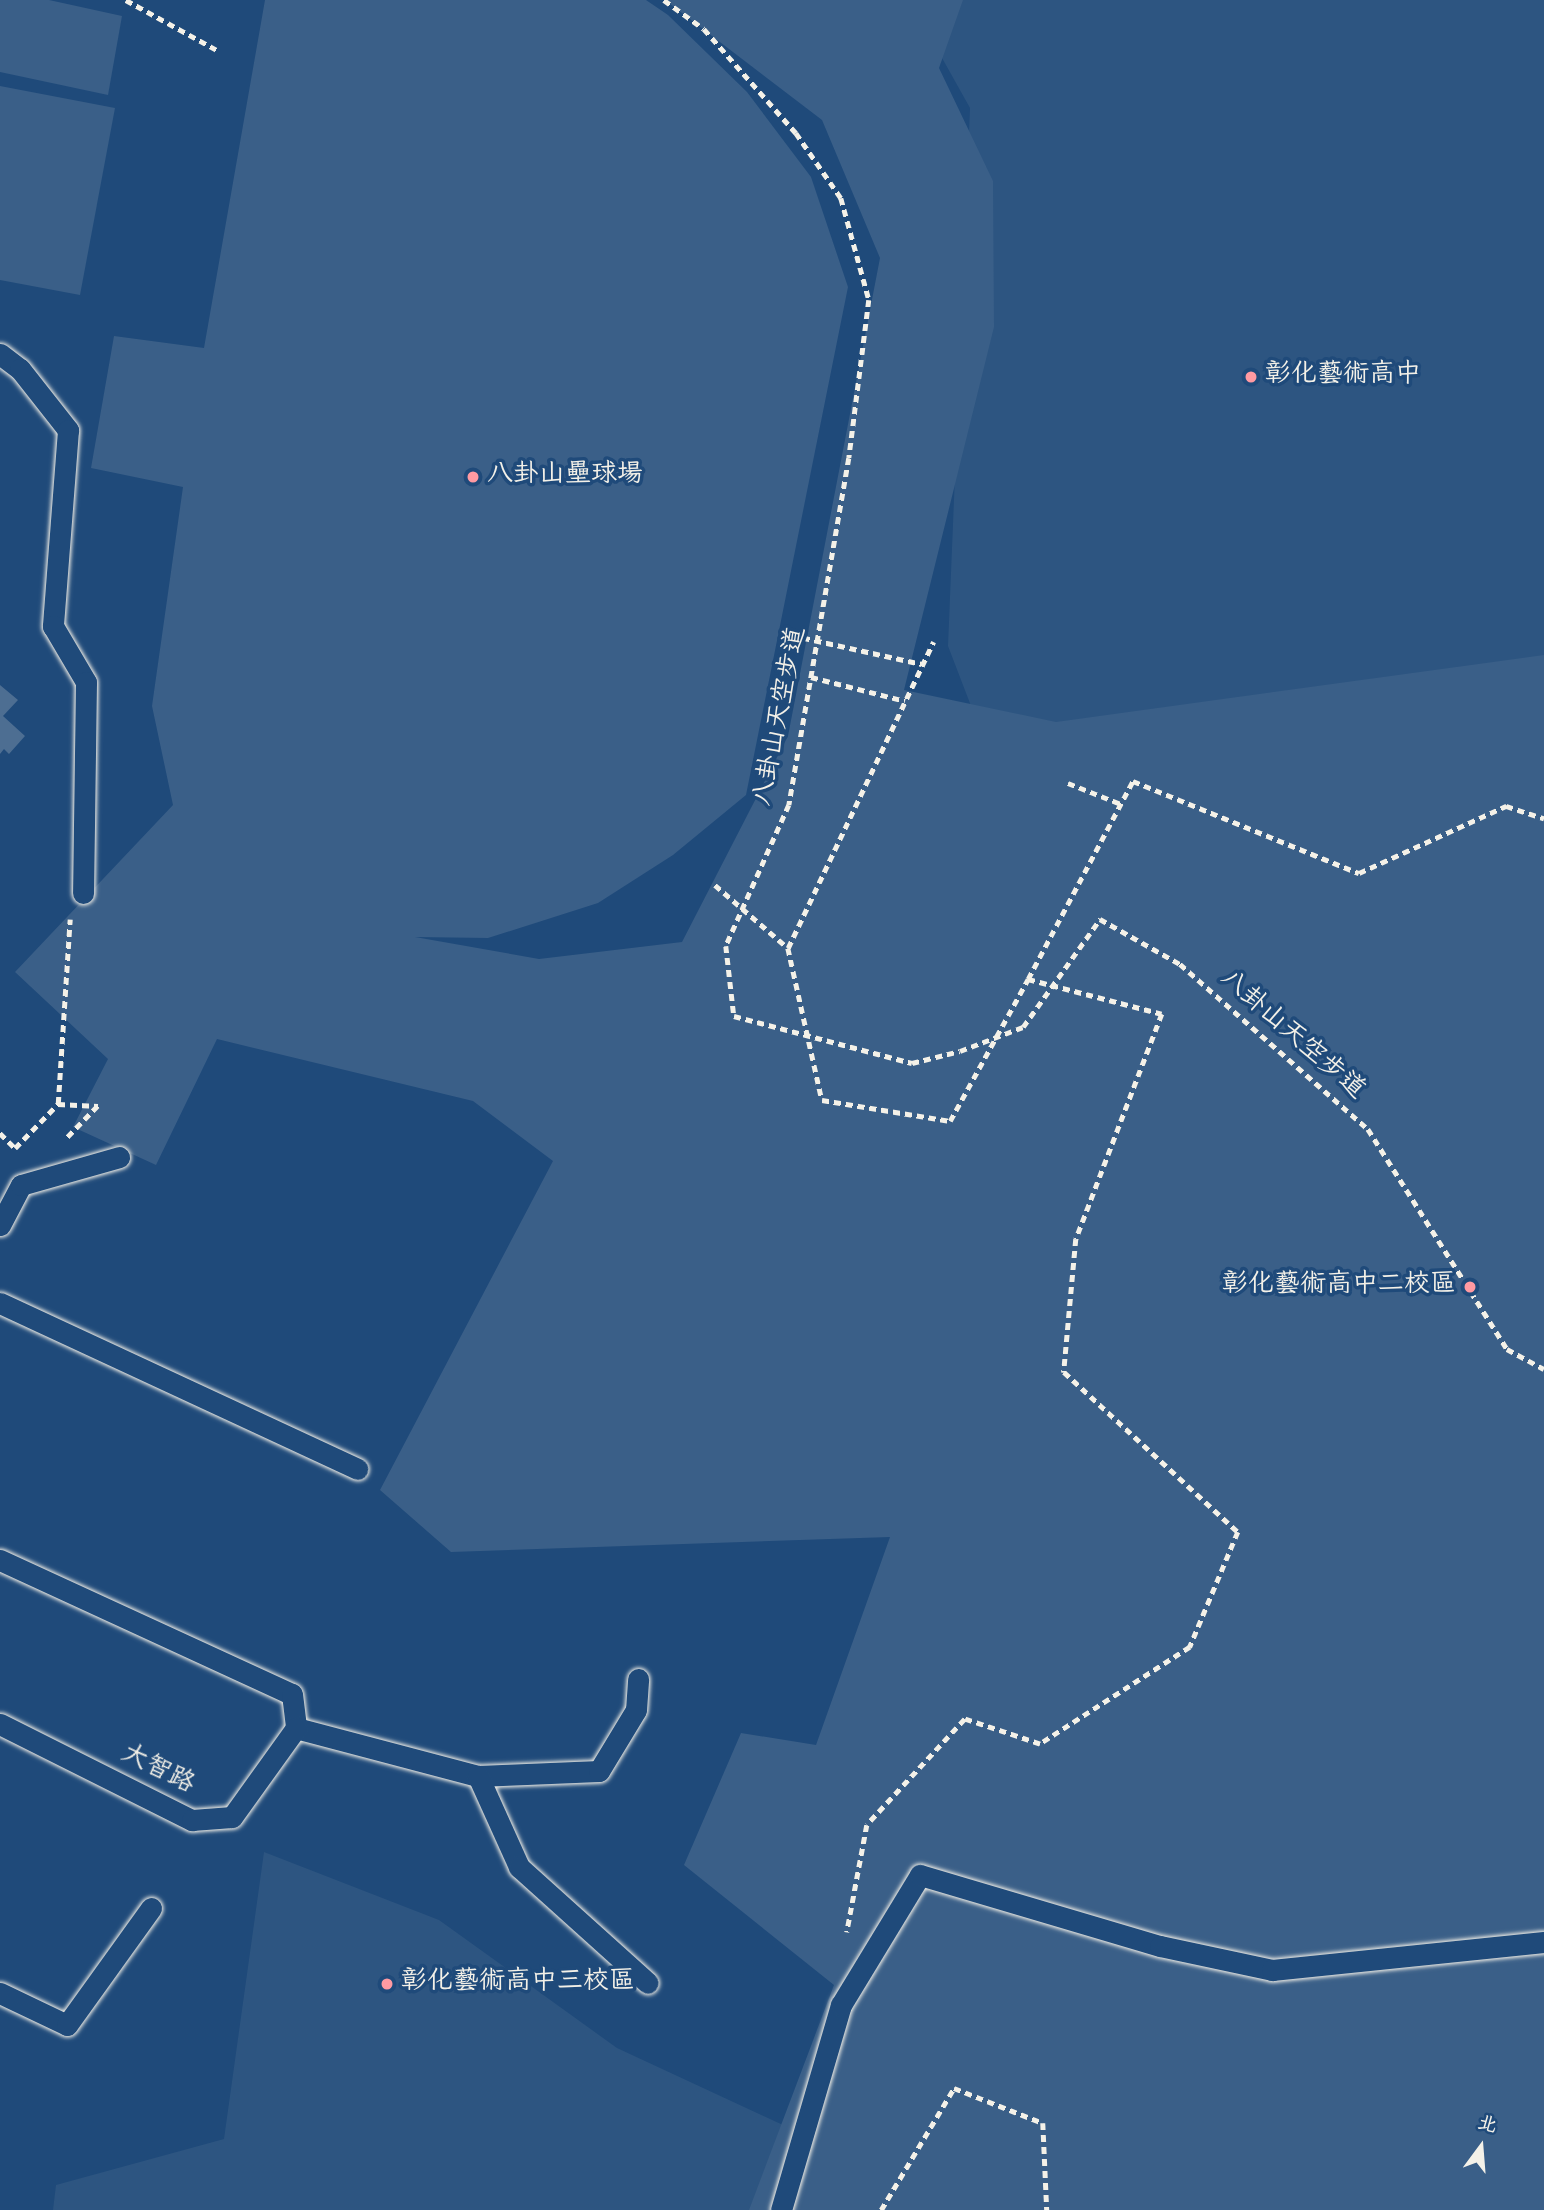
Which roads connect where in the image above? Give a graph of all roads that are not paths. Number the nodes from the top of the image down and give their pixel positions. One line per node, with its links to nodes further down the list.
1 (0, 354): 2 (lane)
2 (76, 902)
3 (119, 1157): 4 (lane)
4 (0, 1225)
5 (0, 1303): 6 (lane)
6 (357, 1469)
7 (0, 1560): 10 (lane)
8 (638, 1679): 11 (lane)
9 (0, 1724): 10 (lane, 大智路)
10 (296, 1728): 11 (lane)
11 (478, 1776): 14 (lane)
12 (151, 1908): 15 (lane)
13 (1544, 1942): 16 (lane)
14 (648, 1983)
15 (0, 1993)
16 (781, 2210)

